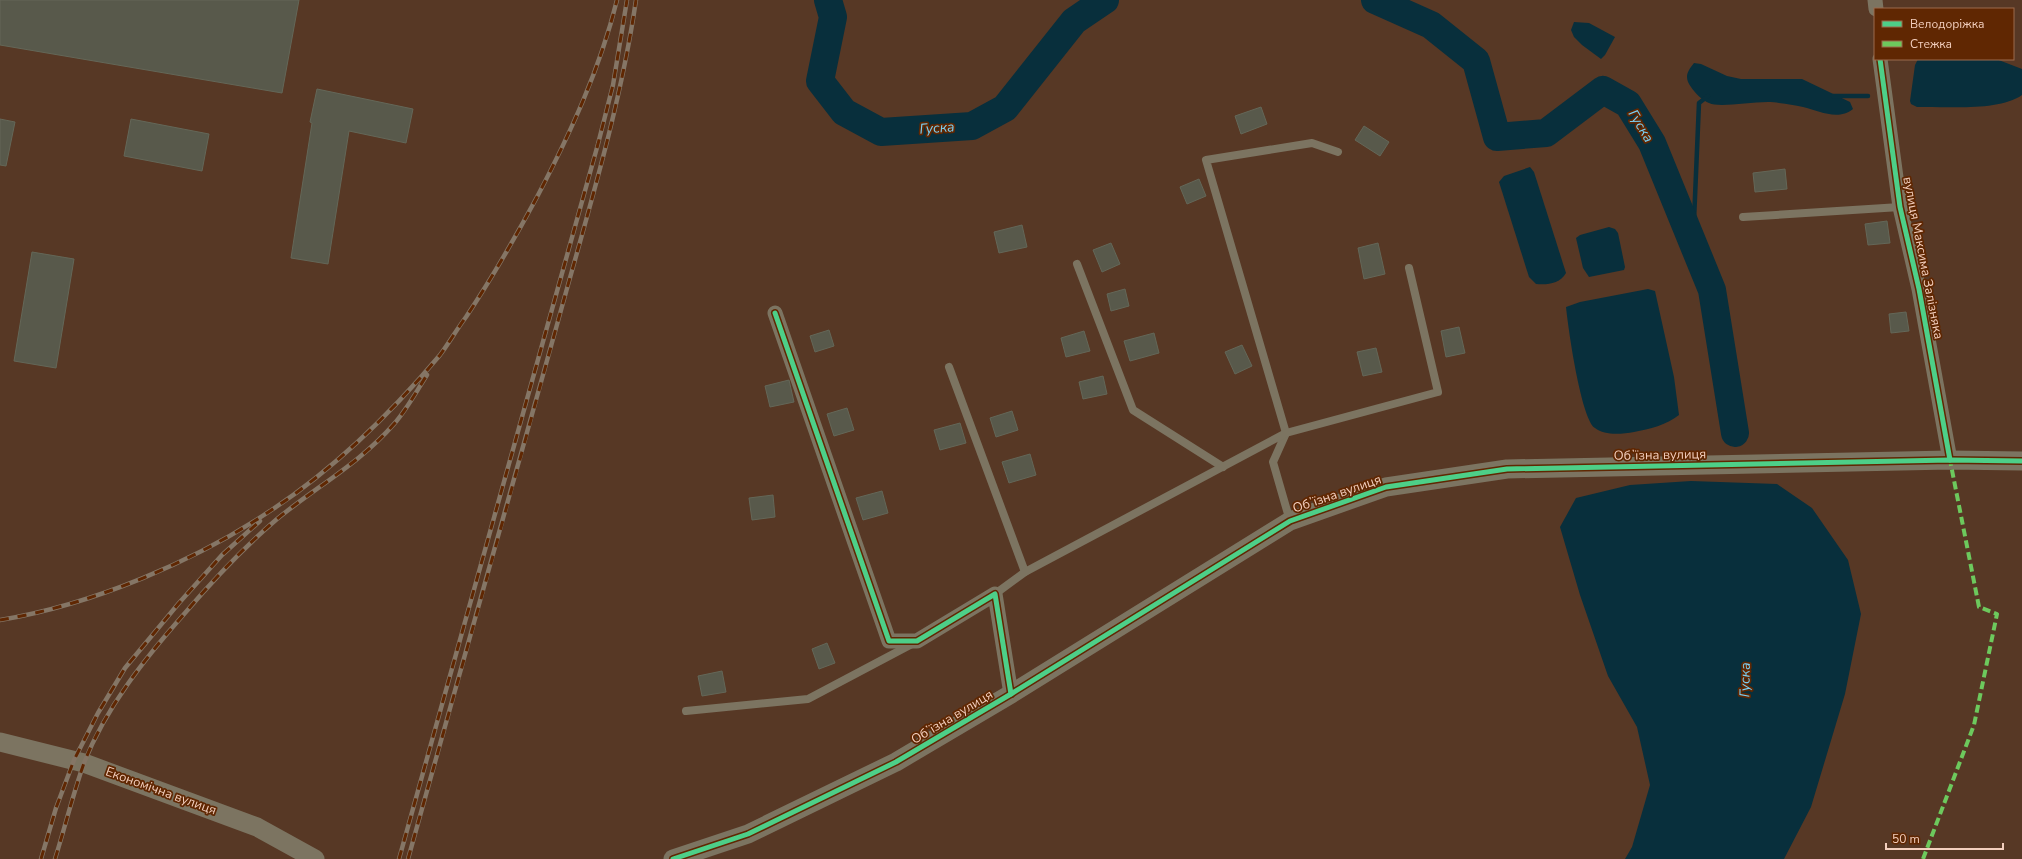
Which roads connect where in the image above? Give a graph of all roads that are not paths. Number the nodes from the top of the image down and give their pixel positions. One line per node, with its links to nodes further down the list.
1 (1880, 60): 3 (street, вулиця Максима Залізняка)
2 (1338, 152): 9 (lane)
3 (1900, 208): 4 (lane); 10 (street, вулиця Максима Залізняка)
4 (1743, 217)
5 (1077, 264): 12 (lane)
6 (1409, 268): 9 (lane)
7 (775, 313): 16 (street)
8 (949, 367): 14 (lane)
9 (1286, 433): 12 (lane); 13 (lane)
10 (1950, 460): 11 (street, Обʼїзна вулиця); 13 (street, Обʼїзна вулиця)
11 (2022, 461)
12 (1223, 467): 14 (lane)
13 (1290, 521): 17 (street, Обʼїзна вулиця)
14 (1025, 572): 15 (lane)
15 (995, 594): 16 (street); 17 (street)
16 (917, 641): 18 (lane)
17 (1011, 694): 21 (street, Обʼїзна вулиця)
18 (686, 711)
19 (0, 742): 20 (street, Економічна вулиця)
20 (315, 859)
21 (673, 859)

